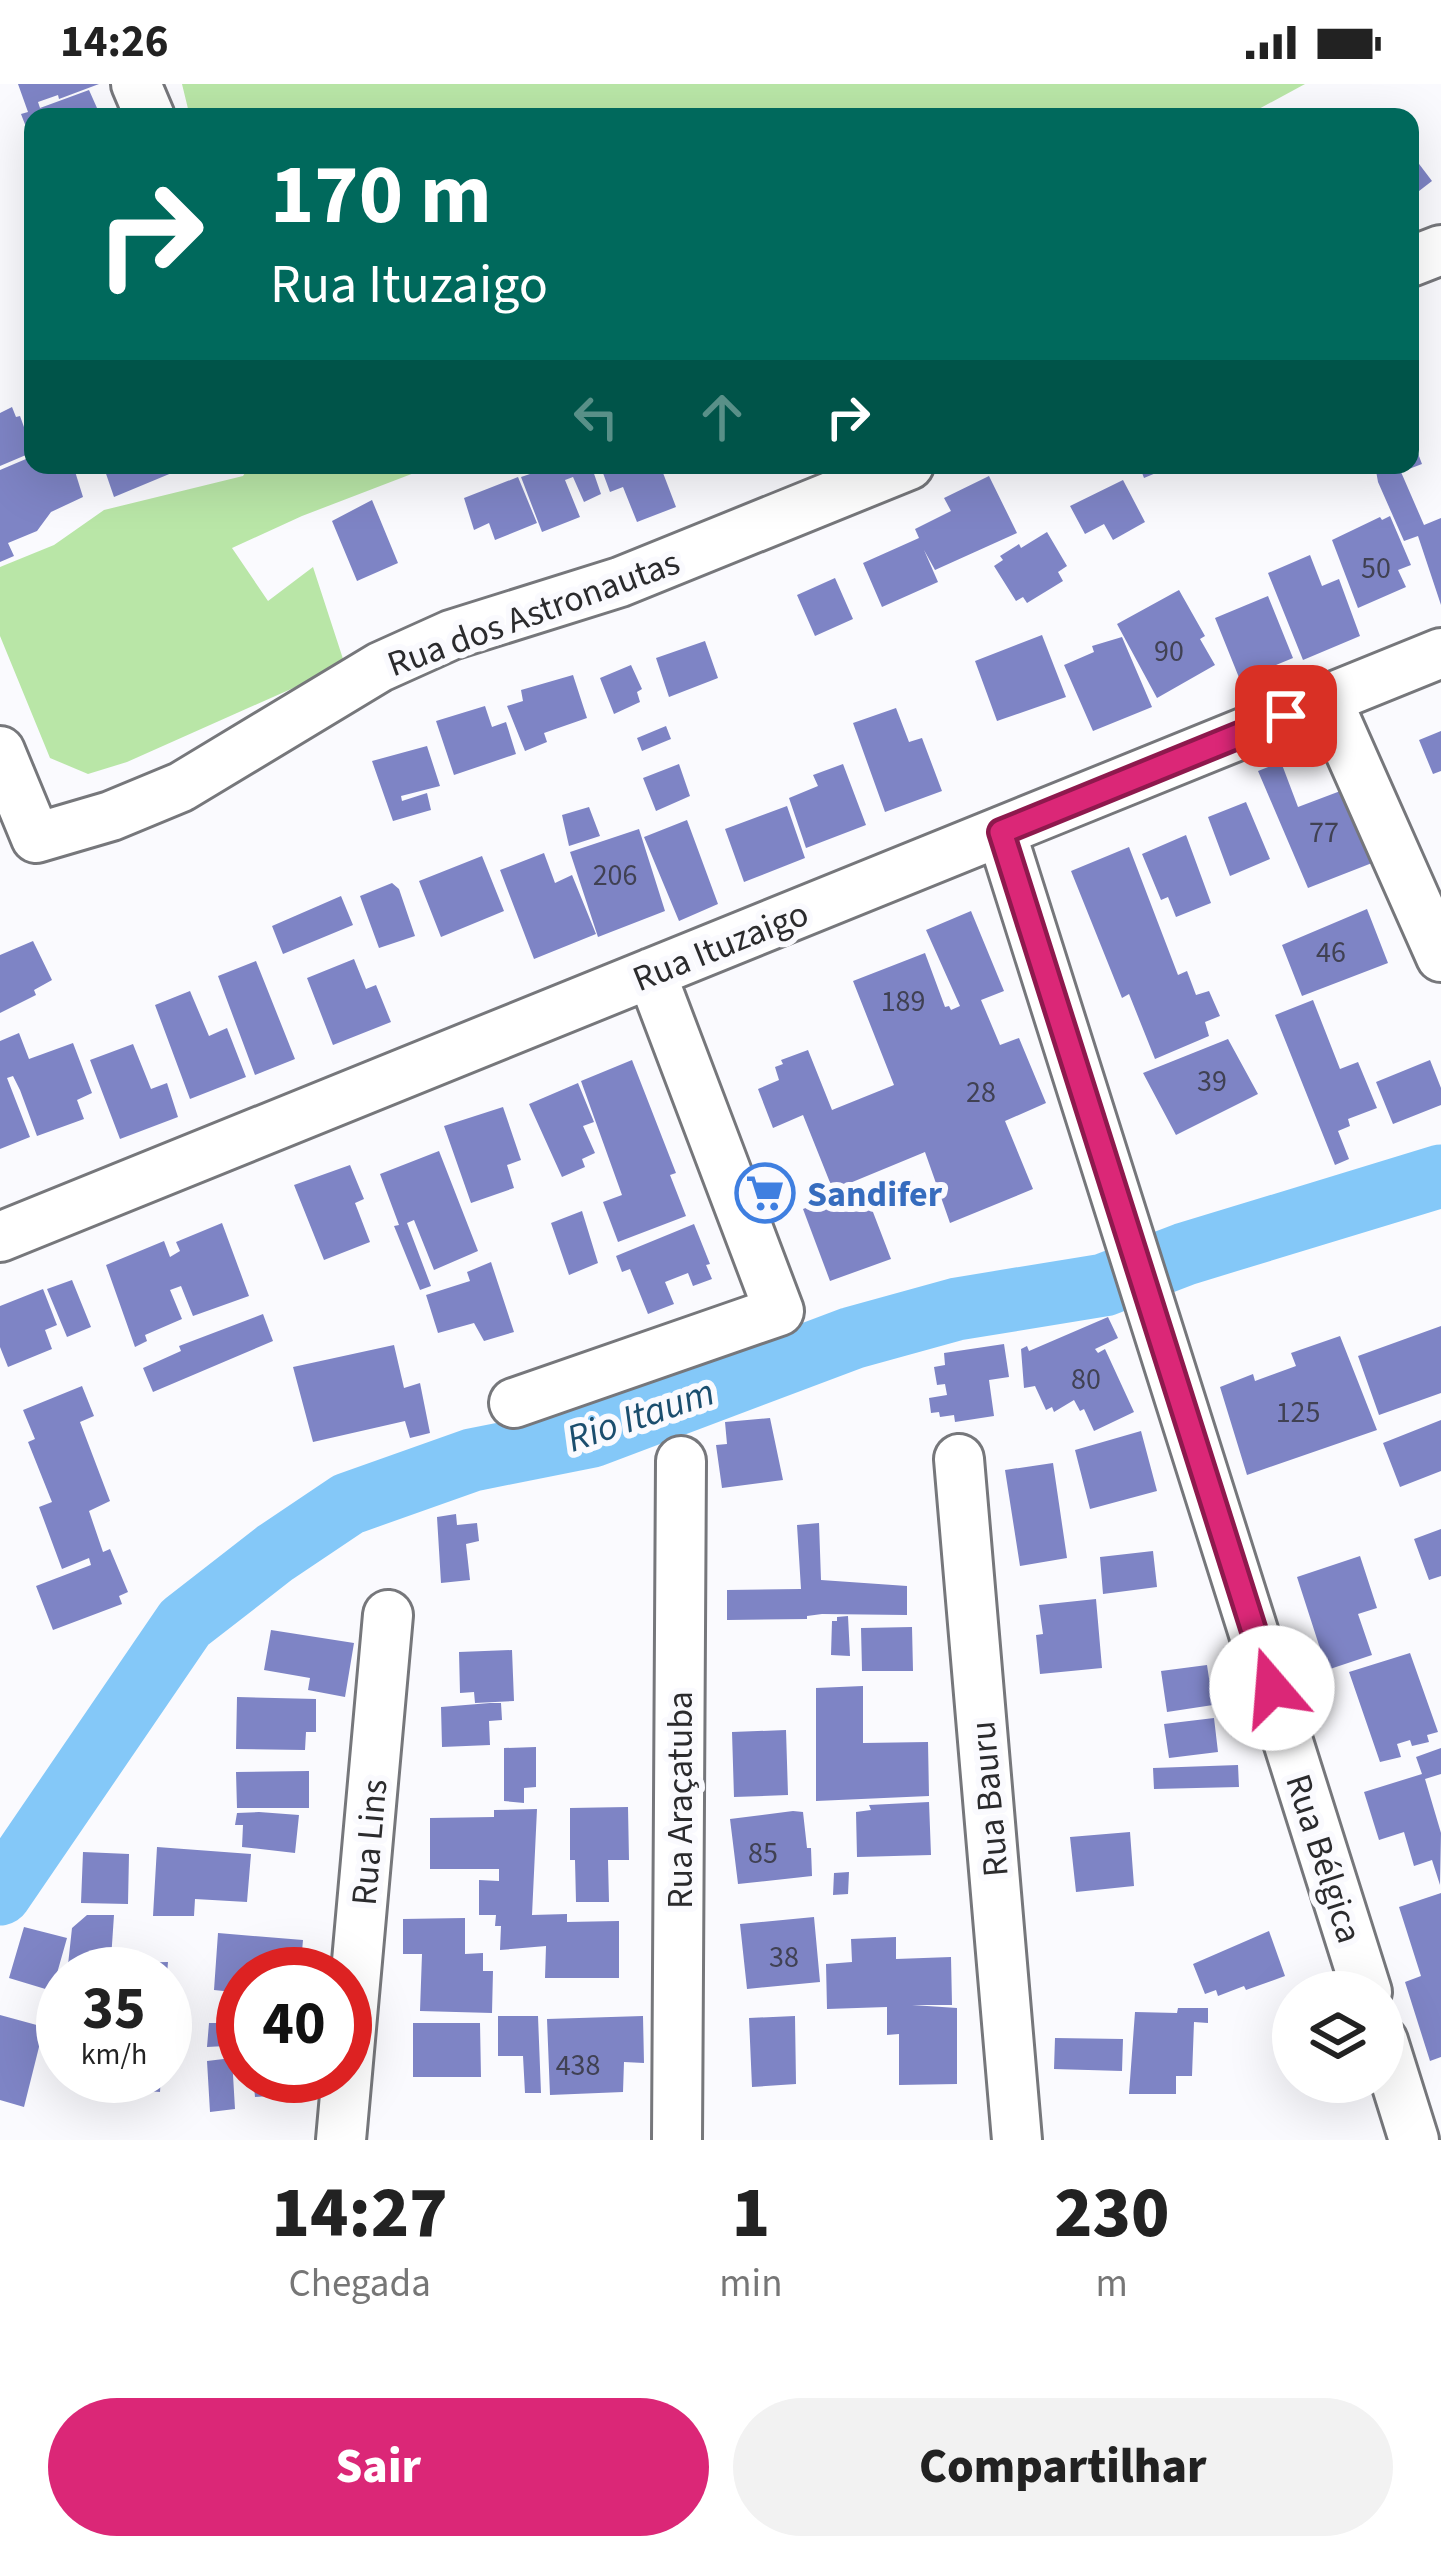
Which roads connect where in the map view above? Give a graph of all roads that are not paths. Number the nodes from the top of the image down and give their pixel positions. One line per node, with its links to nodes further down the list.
1 (887, 474): 4 (street, Rua dos Astronautas)
2 (1441, 653): 3 (street, Rua Ituzaigo)
3 (1327, 700): 5 (street, Rua Ituzaigo); 6 (street)
4 (0, 752)
5 (1001, 832): 7 (street, Rua Ituzaigo); 13 (street, Rua Bélgica)
6 (1441, 957)
7 (651, 974): 8 (street, Rua Ituzaigo); 9 (street)
8 (0, 1238)
9 (514, 1403)
10 (958, 1459): 17 (street, Rua Bauru)
11 (681, 1461): 16 (street, Rua Araçatuba)
12 (388, 1615): 15 (street, Rua Lins)
13 (1360, 1971)
14 (1402, 2103): 18 (street)
15 (341, 2140)
16 (677, 2140)
17 (1017, 2140)
18 (1414, 2140)

